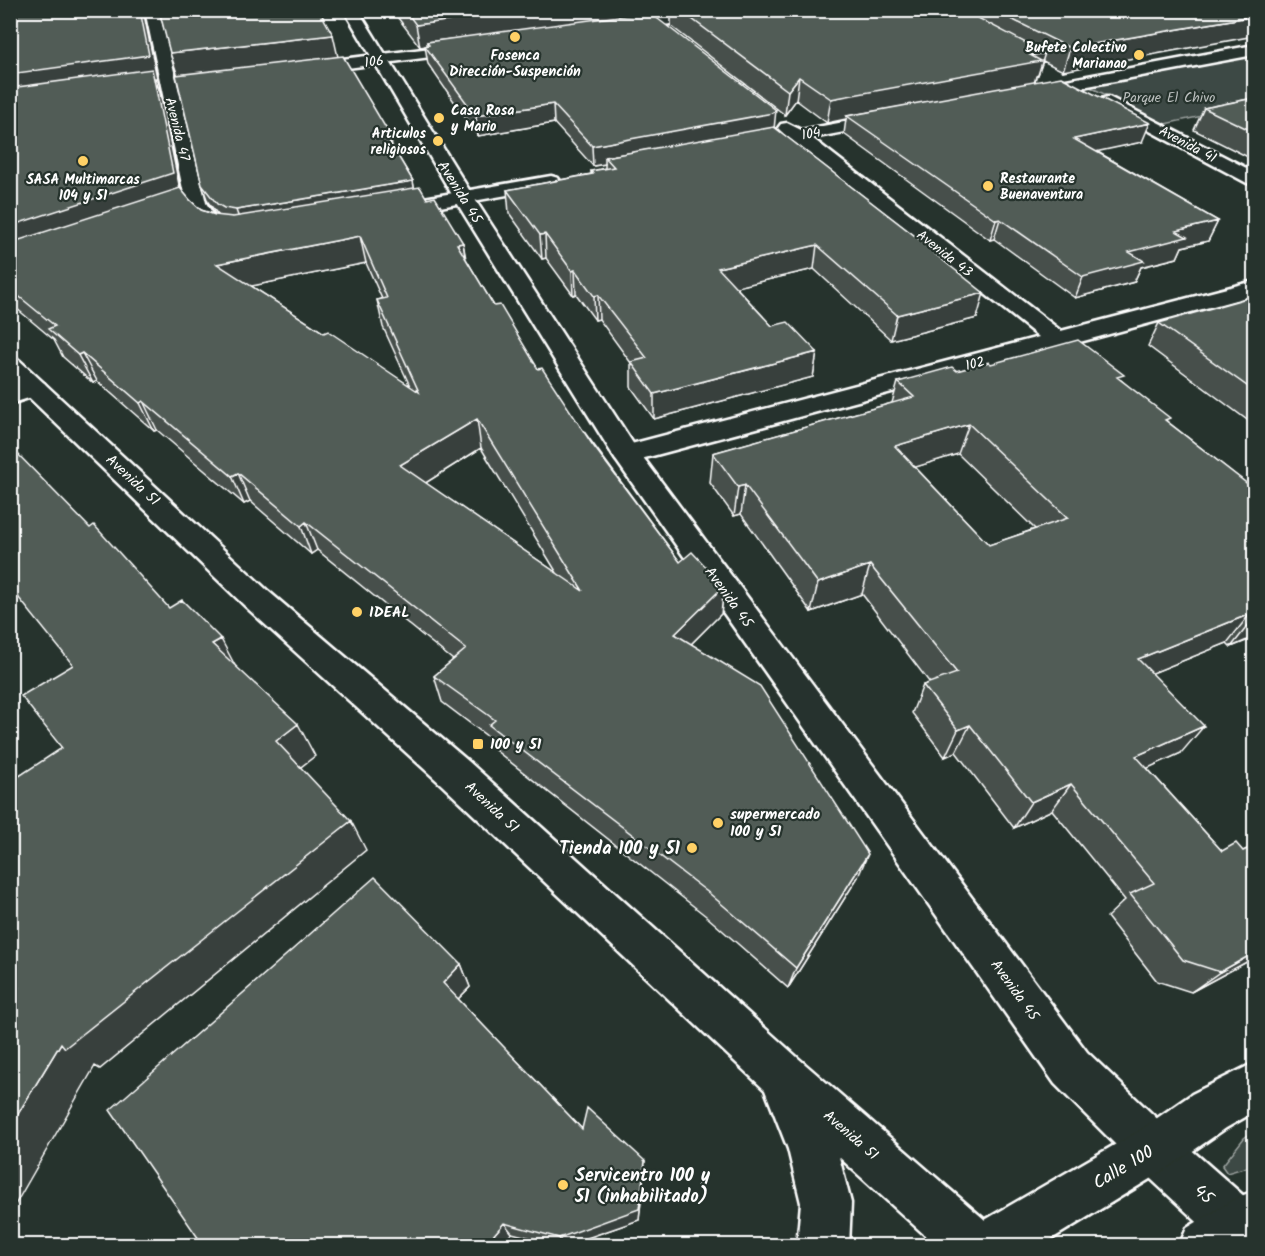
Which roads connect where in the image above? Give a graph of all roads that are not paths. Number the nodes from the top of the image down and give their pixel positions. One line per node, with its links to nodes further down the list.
1 (152, 10): 21 (street, Avenida 47)
2 (351, 10): 9 (street, Avenida 45)
3 (737, 10): 4 (street)
4 (644, 17): 5 (street); 6 (street)
5 (605, 29)
6 (670, 37)
7 (486, 46): 9 (street, 106)
8 (1254, 50): 12 (street)
9 (379, 60): 10 (street, 106); 20 (street, Avenida 45)
10 (285, 71)
11 (1053, 74): 12 (street, Avenida 41)
12 (1074, 84): 13 (street); 18 (street, Avenida 41)
13 (1016, 95)
14 (770, 115): 16 (street, Avenida 43)
15 (901, 117): 16 (street, 104)
16 (797, 136): 17 (street, 104); 26 (street, Avenida 43)
17 (728, 149)
18 (1254, 178)
19 (567, 179): 20 (street)
20 (464, 198): 23 (street); 29 (street, Avenida 45)
21 (196, 203): 22 (street); 24 (street, Avenida 47)
22 (175, 211)
23 (382, 212)
24 (254, 233)
25 (1254, 288): 26 (street, 102)
26 (1059, 342): 28 (street, Avenida 43); 29 (street, 102)
27 (19, 383): 30 (street, Avenida 51)
28 (1114, 385)
29 (626, 454): 32 (street, Avenida 45)
30 (782, 1074): 34 (street); 35 (street, Avenida 51)
31 (1254, 1087): 32 (street, Calle 100)
32 (1154, 1149): 33 (street, 45); 36 (street, Calle 100)
33 (1238, 1231)
34 (823, 1245)
35 (976, 1245)
36 (990, 1245)

